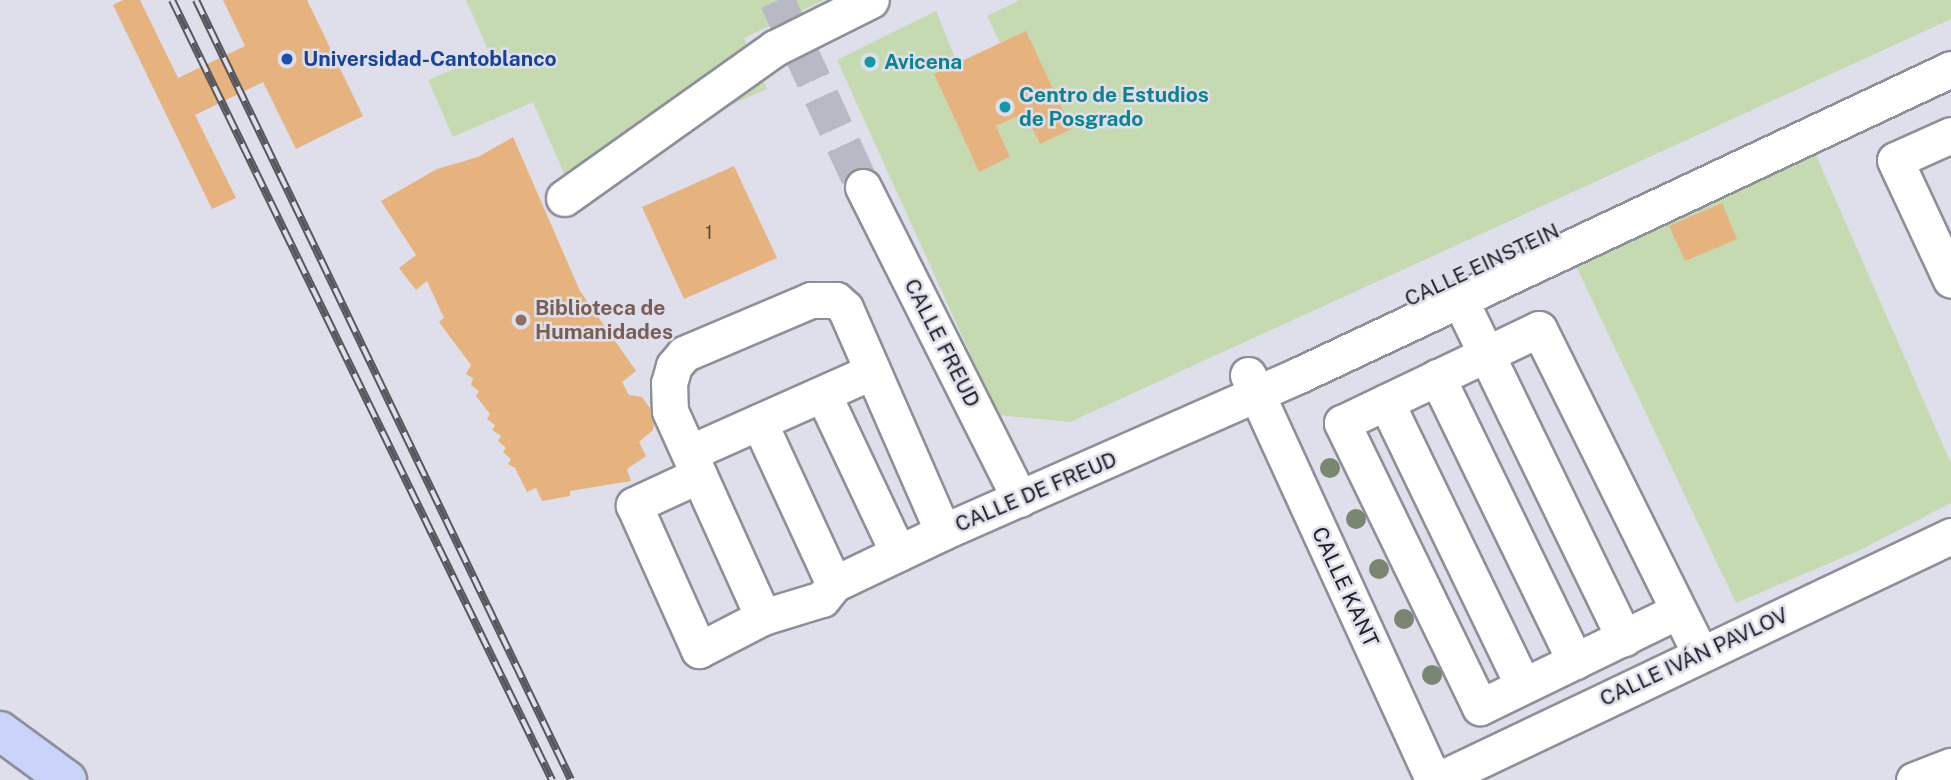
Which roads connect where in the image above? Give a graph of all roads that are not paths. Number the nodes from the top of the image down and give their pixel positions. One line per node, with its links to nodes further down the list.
1 (871, 0): 6 (street)
2 (1951, 47): 12 (street, CALLE EINSTEIN)
3 (1951, 69): 8 (street, CALLE EINSTEIN)
4 (1951, 135): 7 (street)
5 (863, 187): 17 (street, CALLE FREUD)
6 (564, 198)
7 (1951, 280)
8 (1461, 300): 9 (street); 12 (street, CALLE EINSTEIN)
9 (1486, 354): 11 (street); 22 (street); 24 (street)
10 (873, 372): 13 (street); 16 (street); 18 (street)
11 (1437, 377): 14 (street); 26 (street)
12 (1252, 384): 17 (street, CALLE EINSTEIN); 31 (street, CALLE KANT)
13 (823, 394): 15 (street); 20 (street)
14 (1385, 402): 27 (street); 27 (street)
15 (760, 422): 16 (street); 21 (street)
16 (694, 464): 23 (street); 23 (street, CALLE DE FREUD)
17 (1016, 489): 18 (street, CALLE DE FREUD)
18 (943, 532): 20 (street, CALLE DE FREUD)
19 (1951, 537): 25 (street, CALLE IVÁN PAVLOV)
20 (898, 553): 21 (street, CALLE DE FREUD)
21 (828, 591): 23 (street, CALLE DE FREUD)
22 (1676, 612): 24 (street); 25 (street)
23 (763, 617)
24 (1624, 638): 26 (street)
25 (1700, 654): 31 (street, CALLE IVÁN PAVLOV)
26 (1575, 661): 27 (street)
27 (1523, 686)
28 (0, 731): 30 (highway)
29 (1951, 766): 32 (street)
30 (67, 780)
31 (1435, 780)
32 (1914, 780)

